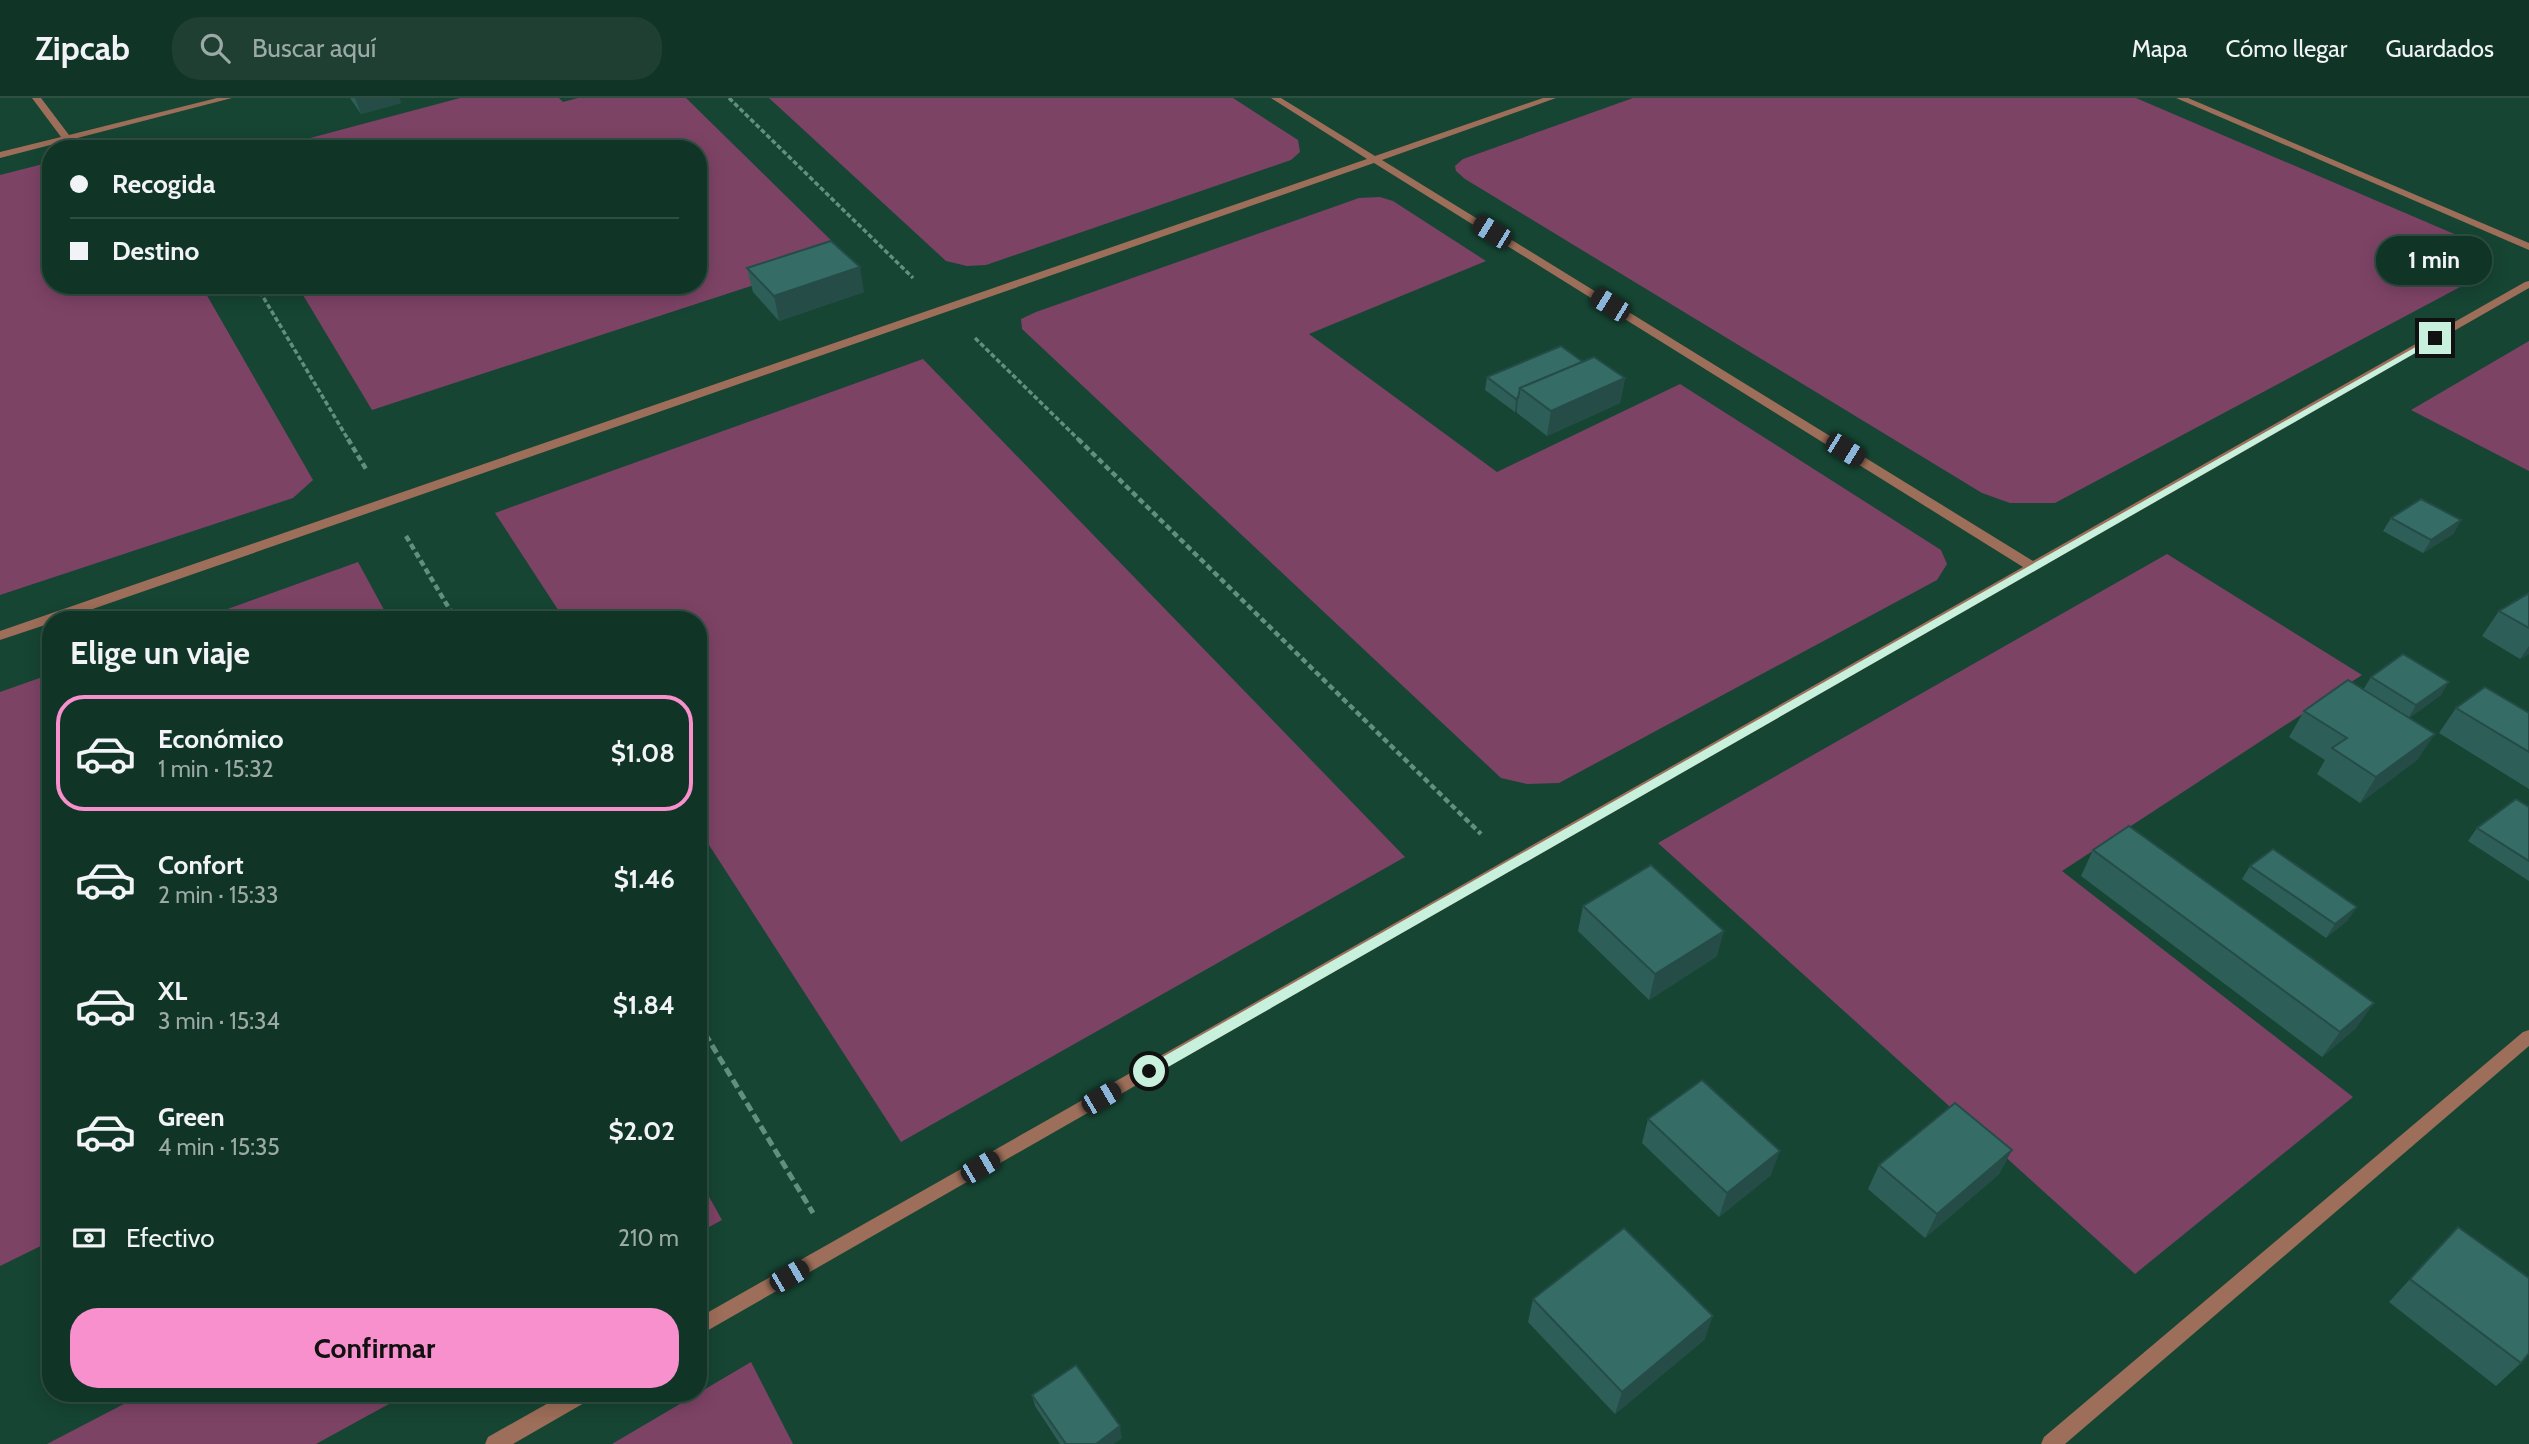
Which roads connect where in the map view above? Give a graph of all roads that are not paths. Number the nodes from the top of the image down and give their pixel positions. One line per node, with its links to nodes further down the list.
1 (36, 98): 6 (street)
2 (228, 98): 6 (street)
3 (1275, 98): 10 (street)
4 (1552, 98): 10 (street)
5 (2180, 98): 11 (street)
6 (67, 138): 7 (street)
7 (59, 140)
8 (42, 144): 9 (street)
9 (0, 155)
10 (1375, 159): 13 (street); 14 (street)
11 (2529, 247)
12 (2529, 284): 13 (street)
13 (2033, 567): 18 (street)
14 (72, 611)
15 (42, 621): 16 (street)
16 (0, 636)
17 (2529, 1037): 21 (street)
18 (707, 1323)
19 (568, 1402): 20 (street)
20 (495, 1444)
21 (2051, 1444)

